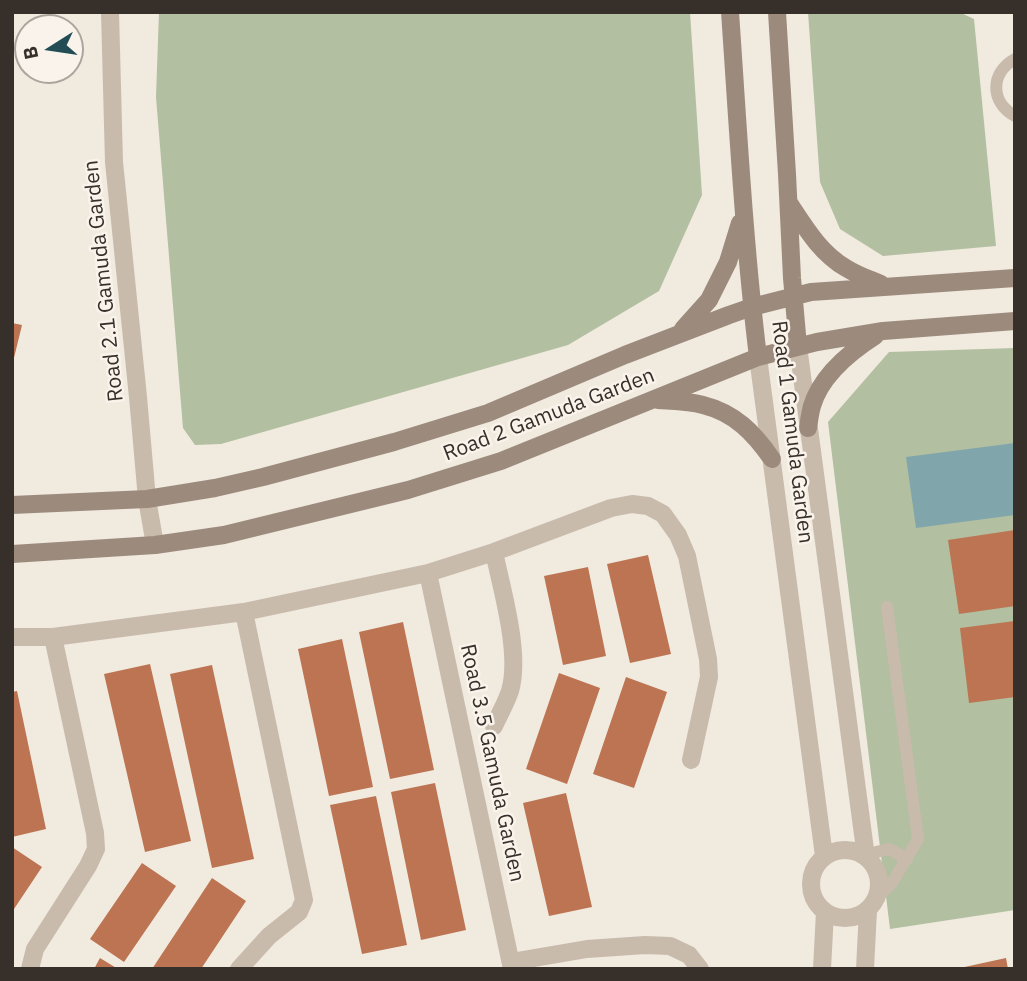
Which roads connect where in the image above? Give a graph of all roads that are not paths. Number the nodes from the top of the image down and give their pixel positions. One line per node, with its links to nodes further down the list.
1 (110, 12): 20 (street, Road 2.1 Gamuda Garden)
2 (730, 12): 7 (street, Road 1 Gamuda Garden)
3 (777, 12): 6 (street)
4 (1015, 59): 5 (lane)
5 (1015, 116)
6 (788, 201): 9 (street); 10 (street)
7 (743, 209): 11 (street, Road 1 Gamuda Garden); 14 (street)
8 (1015, 278): 9 (street)
9 (884, 286): 10 (street, Road 2 Gamuda Garden)
10 (793, 296): 11 (street, Road 2 Gamuda Garden); 15 (street)
11 (752, 307): 14 (street, Road 2 Gamuda Garden); 16 (street, Road 1 Gamuda Garden)
12 (1015, 321): 13 (street, Road 2 Gamuda Garden)
13 (883, 331): 15 (street, Road 2 Gamuda Garden); 18 (street)
14 (677, 334): 20 (street, Road 2 Gamuda Garden)
15 (798, 346): 16 (street, Road 2 Gamuda Garden); 18 (street, Road 1 Gamuda Garden)
16 (758, 357): 17 (street, Road 2 Gamuda Garden); 19 (street, Road 1 Gamuda Garden)
17 (655, 400): 19 (street); 22 (street, Road 2 Gamuda Garden)
18 (808, 428): 33 (street, Road 1 Gamuda Garden)
19 (772, 458): 32 (street, Road 1 Gamuda Garden)
20 (147, 499): 21 (street, Road 2 Gamuda Garden); 22 (street, Road 2.1 Gamuda Garden)
21 (12, 505)
22 (155, 545): 24 (street, Road 2 Gamuda Garden)
23 (494, 552): 25 (street); 30 (street, Road 3.5 Gamuda Garden); 31 (street)
24 (12, 554)
25 (429, 573): 27 (street); 37 (street, Road 3.5 Gamuda Garden)
26 (887, 607): 34 (lane)
27 (244, 612): 29 (street); 39 (street)
28 (12, 637): 29 (street)
29 (53, 637): 38 (street)
30 (494, 726)
31 (691, 760)
32 (824, 856): 33 (street); 36 (street)
33 (868, 859): 34 (lane); 35 (street)
34 (907, 859): 35 (lane)
35 (872, 903): 36 (street); 42 (street)
36 (824, 912): 41 (street)
37 (512, 966): 40 (street, Road 3.5 Gamuda Garden)
38 (30, 969)
39 (239, 969)
40 (700, 969)
41 (822, 969)
42 (865, 969)

